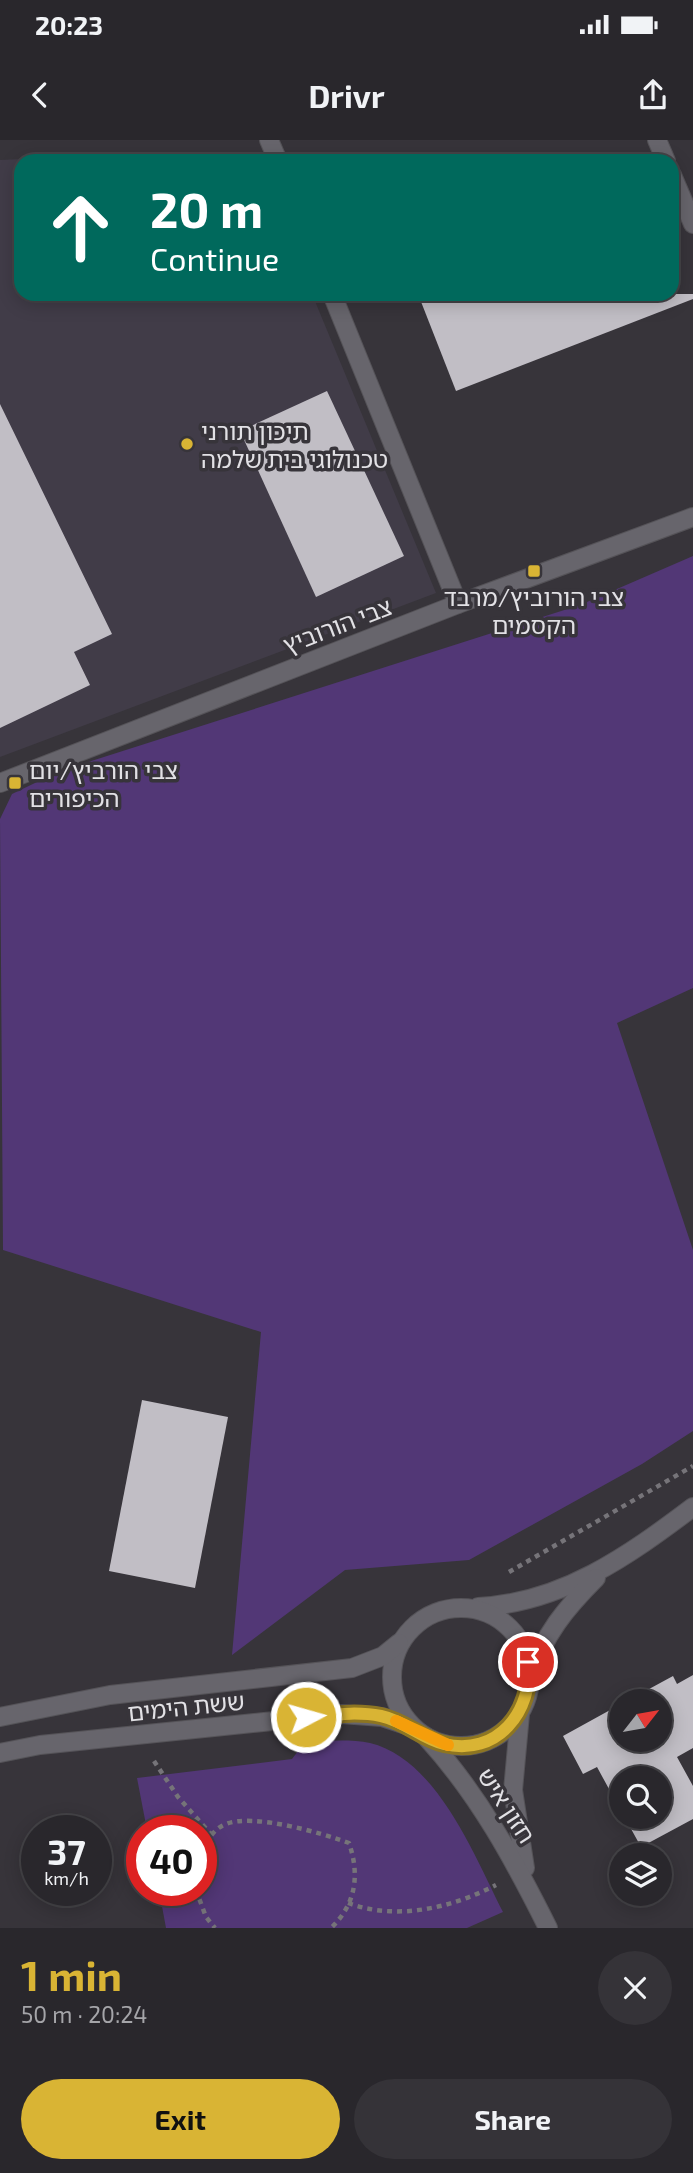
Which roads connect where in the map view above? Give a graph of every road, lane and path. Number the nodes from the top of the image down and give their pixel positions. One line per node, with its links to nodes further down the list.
1 (679, 191): 2 (street)
2 (693, 224)
3 (335, 301): 5 (street)
4 (693, 517): 5 (street, צבי הורוביץ)
5 (458, 604): 6 (street, צבי הורוביץ)
6 (0, 783)
7 (693, 1466): 10 (path)
8 (693, 1507): 9 (street)
9 (606, 1568): 11 (street); 13 (street)
10 (505, 1575)
11 (467, 1608): 12 (street); 13 (street)
12 (402, 1641): 15 (street, ששת הימים); 16 (street)
13 (530, 1683): 14 (street)
14 (520, 1714): 16 (street); 24 (street, חזון איש)
15 (0, 1717)
16 (420, 1733): 17 (street, ששת הימים); 21 (street, חזון איש)
17 (143, 1735): 18 (street, ששת הימים); 19 (path)
18 (0, 1753)
19 (195, 1815)
20 (217, 1830): 22 (path)
21 (519, 1870): 22 (path); 24 (street, חזון איש)
22 (348, 1903): 26 (path)
23 (202, 1906): 25 (path)
24 (538, 1908): 27 (street, חזון איש)
25 (215, 1928)
26 (331, 1928)
27 (548, 1928)

